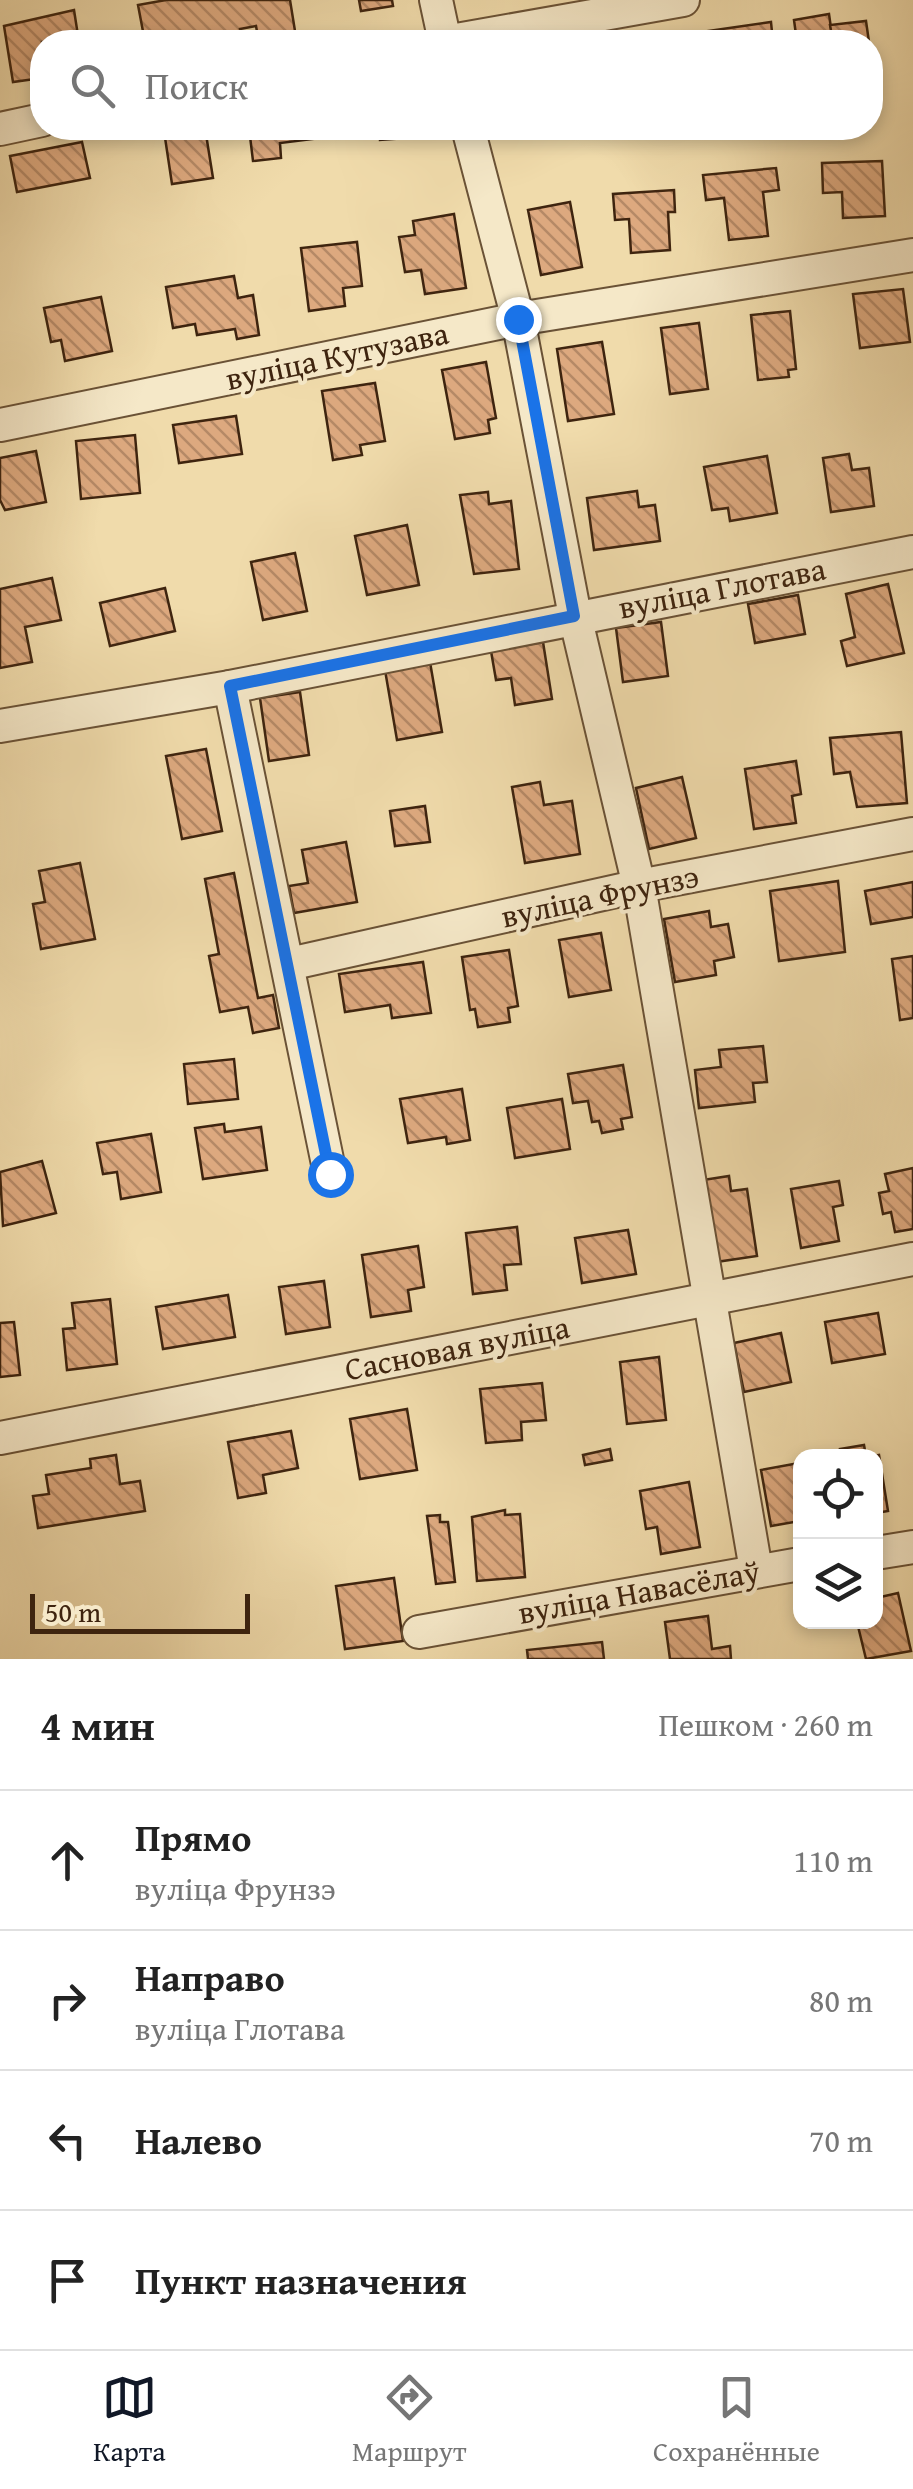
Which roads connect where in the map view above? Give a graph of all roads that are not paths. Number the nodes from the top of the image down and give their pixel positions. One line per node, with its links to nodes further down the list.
1 (436, 0): 3 (street)
2 (682, 0): 4 (street)
3 (442, 30)
4 (513, 30)
5 (30, 122): 6 (street)
6 (0, 128)
7 (471, 140): 9 (street)
8 (913, 255): 9 (street, вуліца Кутузава)
9 (518, 319): 10 (street, вуліца Кутузава); 12 (street)
10 (0, 426)
11 (913, 552): 12 (street, вуліца Глотава)
12 (574, 616): 13 (street, вуліца Глотава); 16 (street)
13 (230, 686): 14 (street, вуліца Глотава); 17 (street)
14 (0, 726)
15 (913, 834): 16 (street, вуліца Фрунзэ)
16 (639, 886): 17 (street, вуліца Фрунзэ); 20 (street)
17 (289, 964): 18 (street)
18 (330, 1174)
19 (913, 1259): 20 (street, Сасновая вуліца)
20 (713, 1298): 21 (street, Сасновая вуліца); 25 (street)
21 (0, 1438)
22 (913, 1547): 23 (street)
23 (883, 1552)
24 (793, 1565): 25 (street, вуліца Навасёлаў)
25 (756, 1570): 26 (street, вуліца Навасёлаў)
26 (418, 1632)

